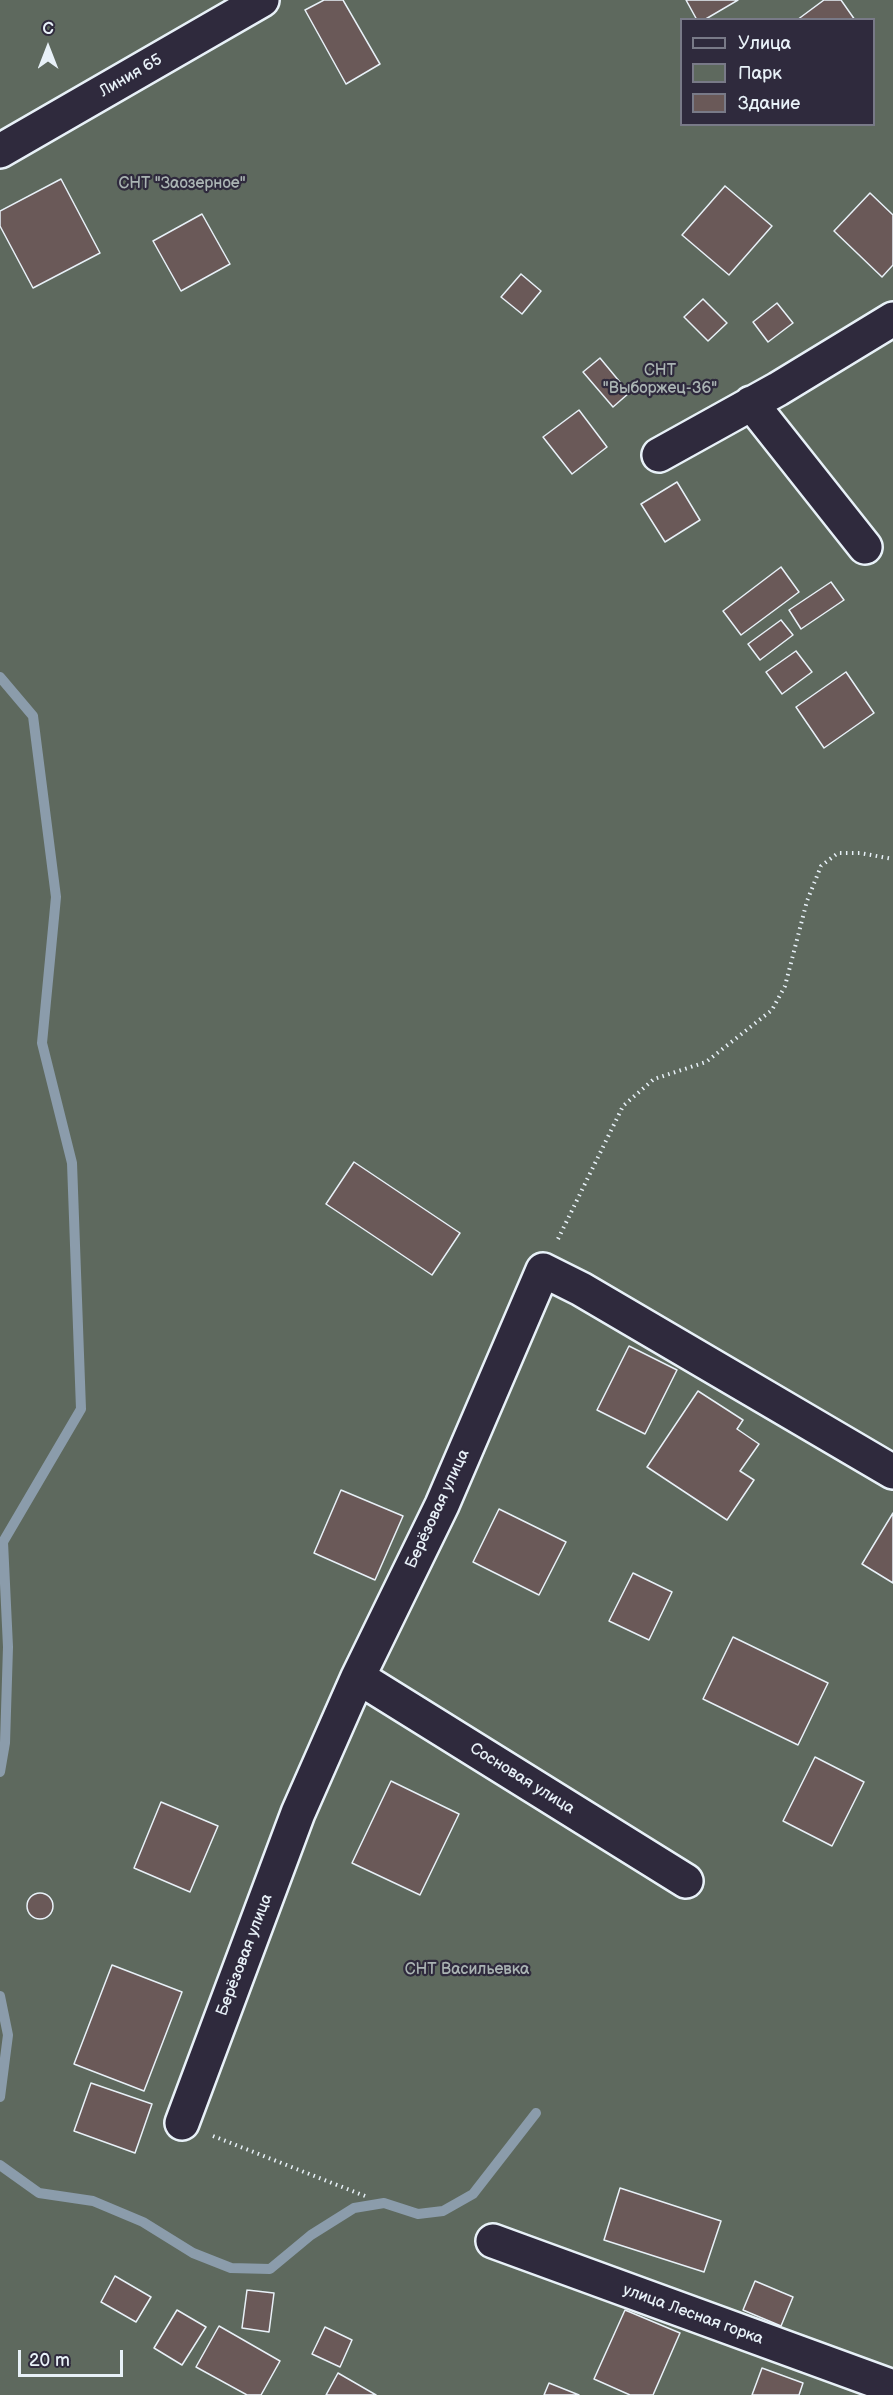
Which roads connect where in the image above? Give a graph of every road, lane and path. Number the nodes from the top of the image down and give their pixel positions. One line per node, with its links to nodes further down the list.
1 (262, 0): 2 (street, Линия 65)
2 (0, 151)
3 (893, 319): 4 (street)
4 (751, 403): 5 (street); 6 (street)
5 (659, 455)
6 (865, 547)
7 (893, 859): 8 (path)
8 (543, 1270): 9 (street); 10 (street, Берёзовая улица)
9 (893, 1472)
10 (358, 1677): 11 (street, Сосновая улица); 12 (street, Берёзовая улица)
11 (686, 1881)
12 (182, 2123): 13 (path)
13 (365, 2196)
14 (493, 2241): 15 (street, улица Лесная горка)
15 (893, 2387)

